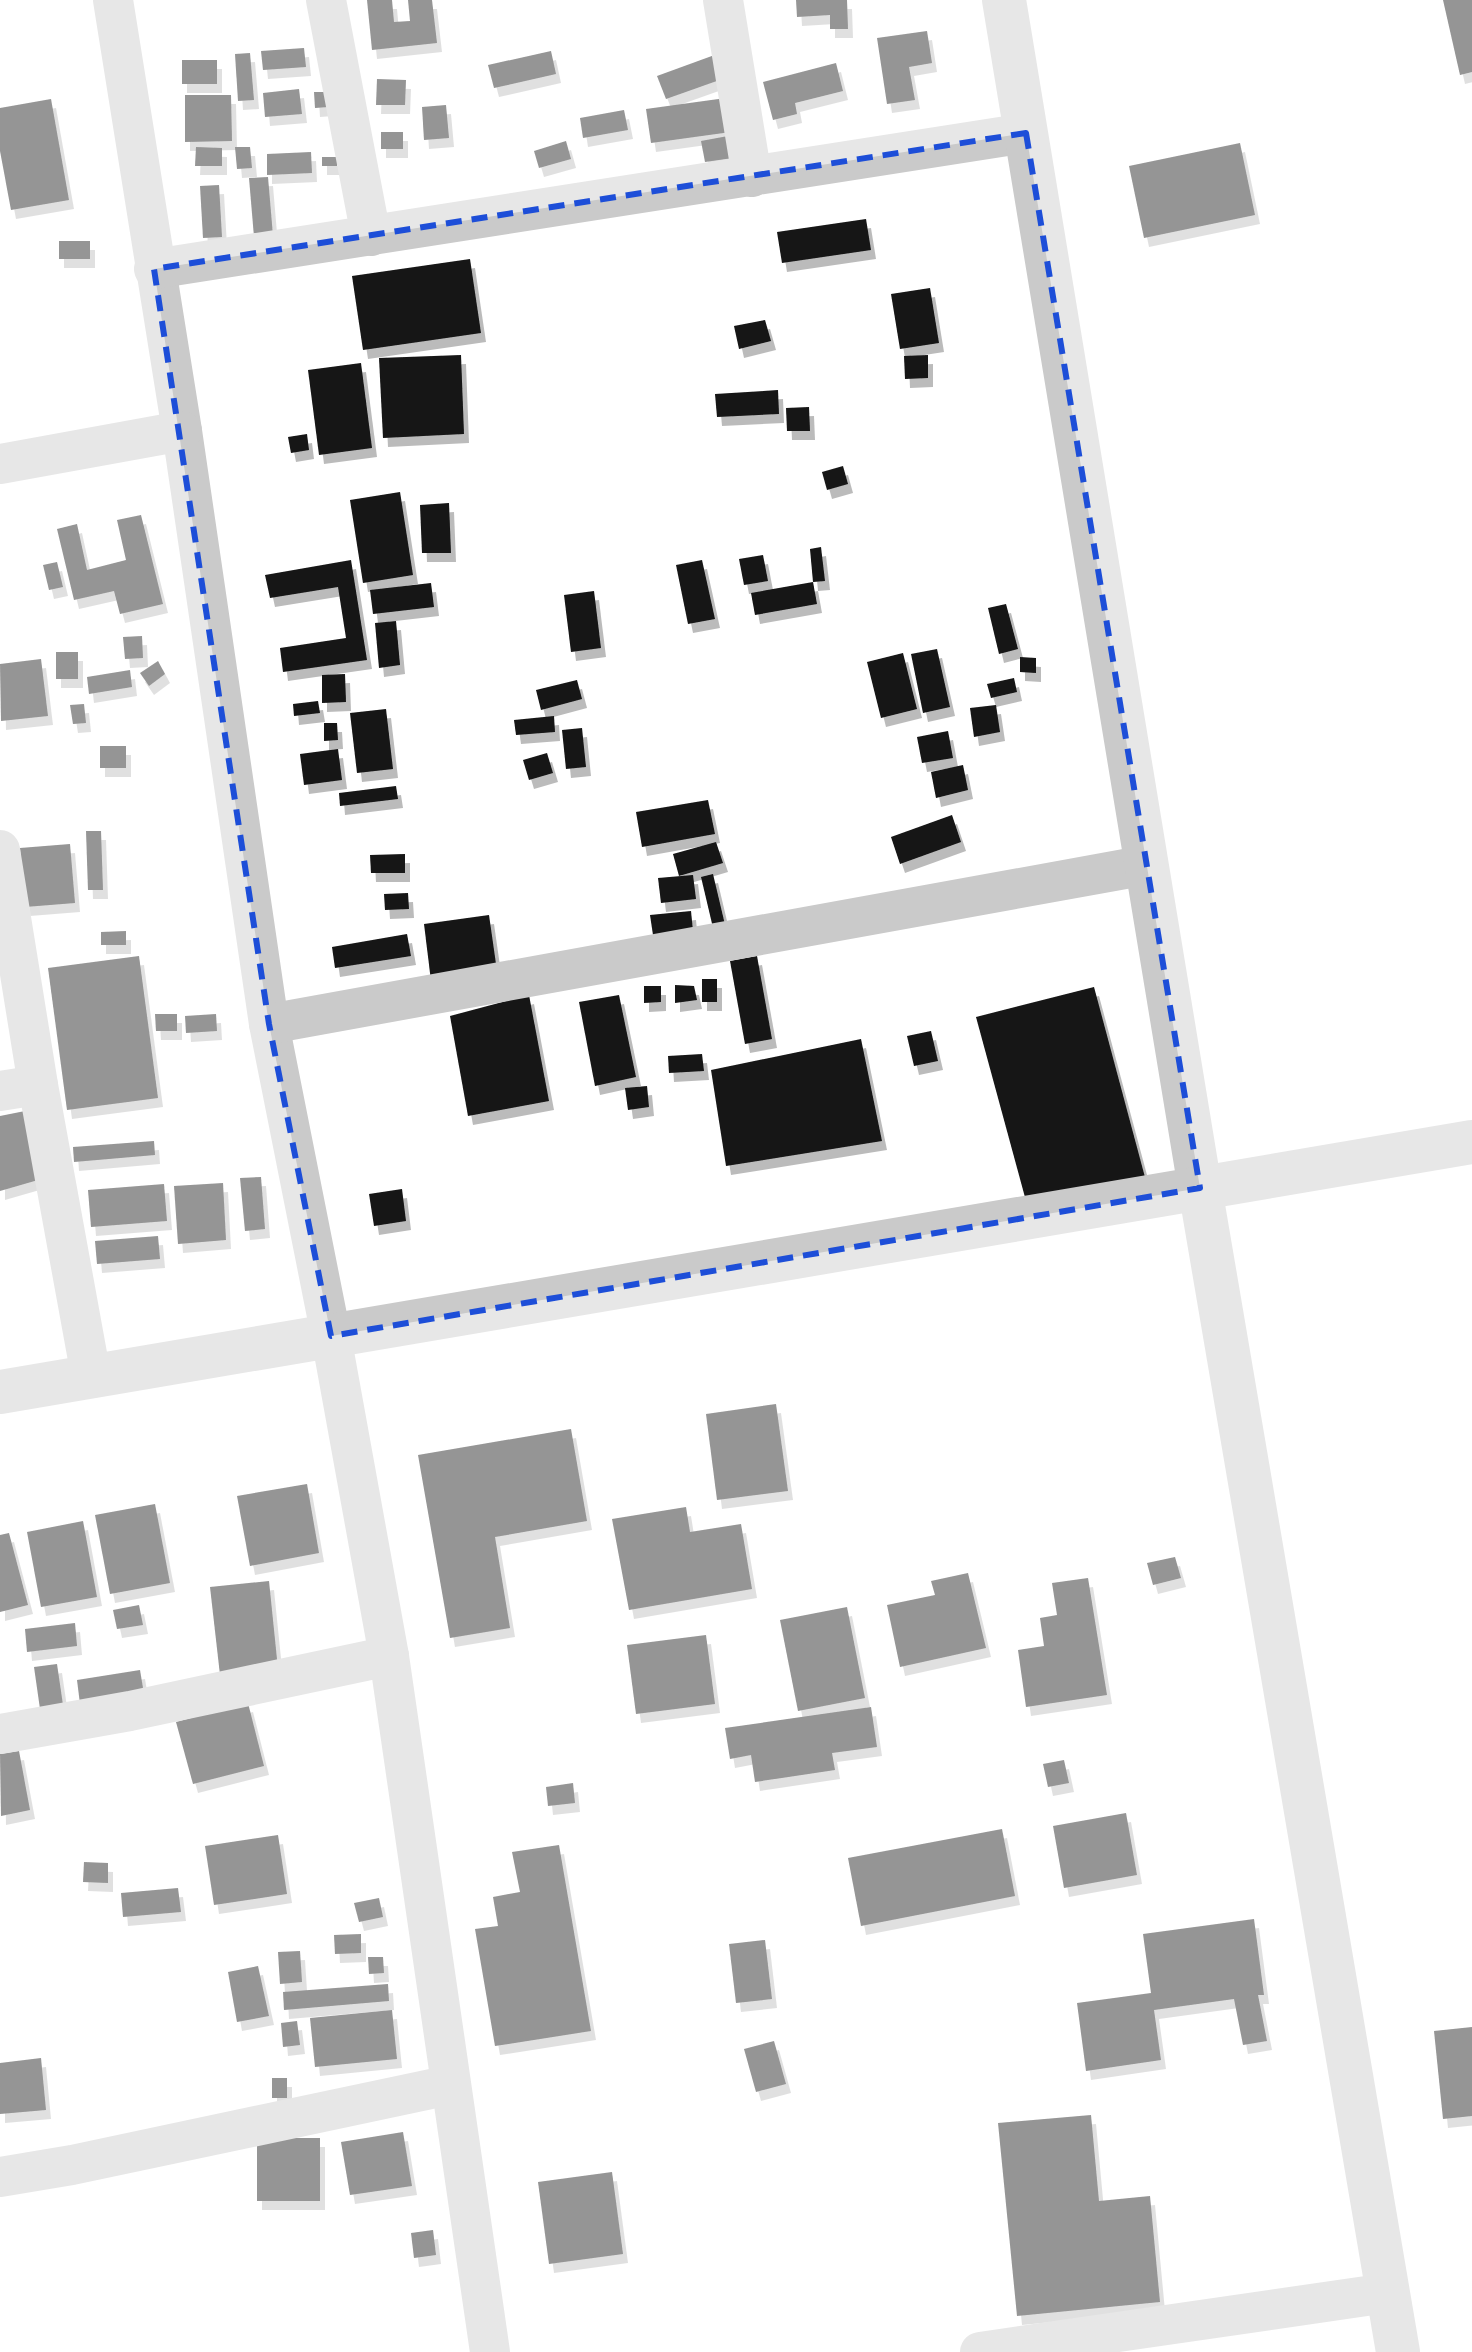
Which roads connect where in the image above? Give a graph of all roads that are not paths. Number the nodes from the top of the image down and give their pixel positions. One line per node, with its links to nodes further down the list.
1 (113, 0): 8 (street)
2 (326, 0): 7 (street)
3 (723, 0): 6 (street)
4 (1004, 0): 5 (street)
5 (1026, 133): 6 (street); 12 (street)
6 (752, 177): 7 (street)
7 (371, 236): 8 (street)
8 (154, 269): 9 (street)
9 (182, 431): 10 (street); 13 (street)
10 (0, 464)
11 (0, 850): 14 (street)
12 (1147, 865): 13 (street); 16 (street)
13 (269, 1024): 17 (street)
14 (19, 1088): 18 (street)
15 (1472, 1142): 16 (street)
16 (1200, 1188): 17 (street); 24 (street)
17 (331, 1336): 18 (street); 20 (street)
18 (91, 1376): 19 (street)
19 (0, 1392)
20 (389, 1656): 21 (street); 22 (street)
21 (0, 1734)
22 (450, 2085): 23 (street); 25 (street)
23 (0, 2177)
24 (1387, 2293): 26 (street); 27 (street)
25 (490, 2352)
26 (980, 2352)
27 (1398, 2352)

